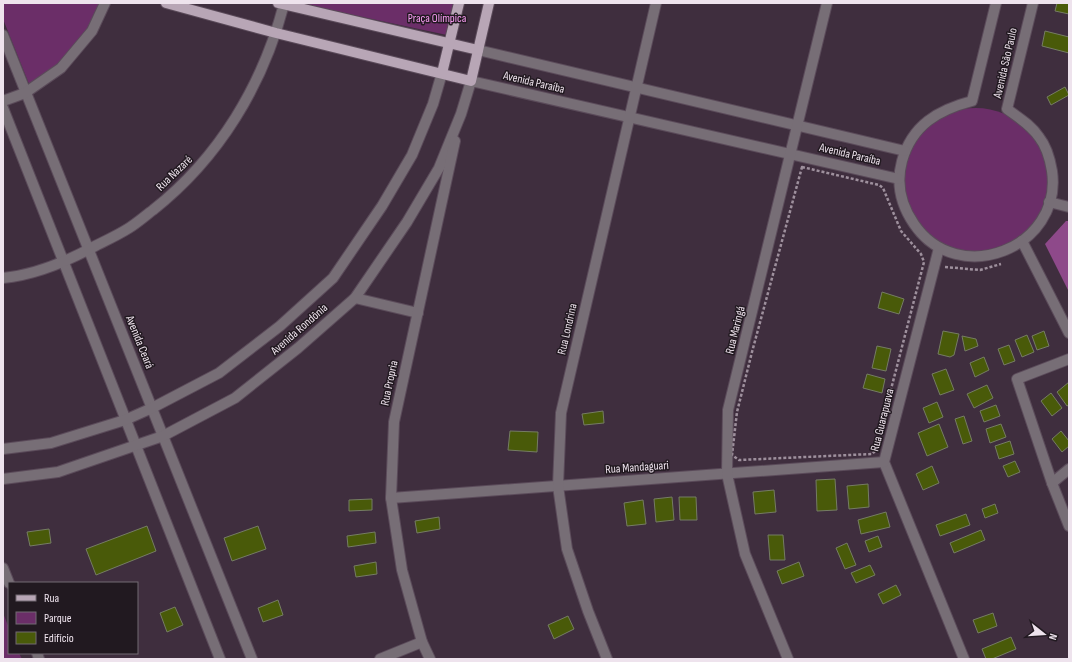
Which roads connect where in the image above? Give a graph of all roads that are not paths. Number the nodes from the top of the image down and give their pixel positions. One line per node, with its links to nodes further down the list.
1 (105, 3): 17 (street)
2 (166, 3): 10 (main road, Avenida Paraíba)
3 (459, 3): 12 (main road, Avenida Rondônia)
4 (489, 3): 13 (main road, Avenida Rondônia)
5 (656, 3): 16 (street, Rua Londrina)
6 (827, 3): 22 (street, Rua Maringá)
7 (996, 3): 23 (street, Avenida São Paulo)
8 (1033, 3): 26 (street, Avenida São Paulo)
9 (281, 4): 10 (street, Rua Nazaré); 12 (main road, Avenida Paraíba)
10 (276, 33): 14 (main road, Avenida Paraíba); 30 (street, Rua Nazaré)
11 (3, 35): 17 (street, Avenida Ceará)
12 (450, 44): 13 (main road, Avenida Paraíba); 14 (main road, Avenida Rondônia)
13 (478, 50): 15 (main road, Avenida Rondônia); 16 (street, Avenida Paraíba)
14 (442, 73): 15 (main road, Avenida Paraíba); 37 (street, Avenida Rondônia)
15 (472, 81): 20 (street, Avenida Rondônia); 21 (street, Avenida Paraíba)
16 (636, 88): 21 (street, Rua Londrina); 22 (street, Avenida Paraíba)
17 (25, 93): 18 (street); 30 (street, Avenida Ceará)
18 (3, 101)
19 (3, 108): 31 (street)
20 (461, 114): 33 (street, Avenida Rondônia); 34 (street, Rua Propria)
21 (629, 119): 24 (street, Avenida Paraíba); 47 (street, Rua Londrina)
22 (797, 126): 23 (street, Avenida Paraíba); 24 (street, Rua Maringá)
23 (905, 151): 25 (street, Avenida São Paulo)
24 (791, 154): 25 (street, Avenida Paraíba); 44 (street, Rua Maringá)
25 (899, 179): 29 (street, Avenida São Paulo)
26 (1049, 202): 27 (street); 28 (street, Avenida São Paulo)
27 (1069, 207)
28 (1022, 241): 29 (street, Avenida São Paulo); 35 (street)
29 (939, 248): 42 (street, Rua Guarapuava)
30 (89, 249): 31 (street, Rua Nazaré); 37 (street, Avenida Ceará)
31 (63, 262): 32 (street, Rua Nazaré); 38 (street)
32 (3, 278)
33 (355, 298): 34 (street); 39 (street, Avenida Rondônia)
34 (418, 313): 48 (street, Rua Propria)
35 (1069, 333)
36 (1069, 359): 46 (street)
37 (152, 408): 38 (street, Avenida Rondônia); 39 (street, Avenida Ceará)
38 (125, 420): 40 (street); 41 (street, Avenida Rondônia)
39 (163, 436): 40 (street, Avenida Rondônia); 54 (street, Avenida Ceará)
40 (136, 445): 45 (street, Avenida Rondônia); 53 (street)
41 (3, 449)
42 (884, 462): 44 (street, Rua Mandaguari); 59 (street, Rua Guarapuava)
43 (1069, 469): 46 (street)
44 (726, 474): 47 (street, Rua Mandaguari); 58 (street, Rua Maringá)
45 (3, 479)
46 (1052, 483): 49 (street)
47 (558, 486): 48 (street, Rua Mandaguari); 57 (street, Rua Londrina)
48 (391, 498): 52 (street, Rua Propria)
49 (1069, 526)
50 (3, 568): 51 (street)
51 (9, 582)
52 (422, 642): 55 (street); 56 (street, Rua Propria)
53 (220, 659)
54 (252, 659)
55 (380, 659)
56 (430, 659)
57 (607, 659)
58 (788, 659)
59 (964, 659)

